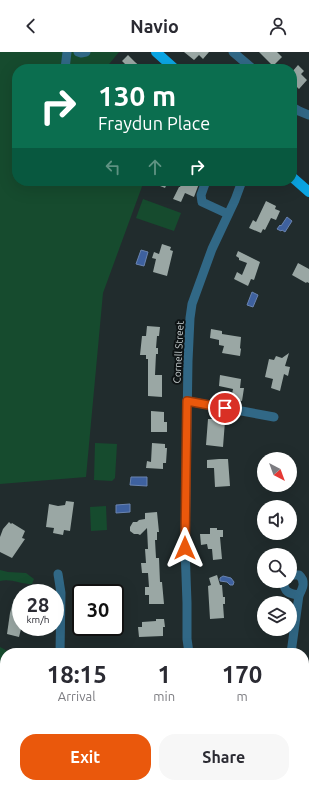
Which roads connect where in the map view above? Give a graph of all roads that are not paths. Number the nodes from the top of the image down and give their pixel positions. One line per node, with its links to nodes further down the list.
1 (68, 52): 6 (street)
2 (78, 52): 3 (street)
3 (86, 52)
4 (156, 52): 7 (main road)
5 (233, 52): 8 (street)
6 (66, 64)
7 (169, 64)
8 (246, 64)
9 (297, 110): 10 (street)
10 (309, 115)
11 (297, 181): 14 (main road)
12 (204, 186): 15 (street)
13 (240, 186): 15 (street, Cornell Street)
14 (309, 192)
15 (228, 214): 16 (street, Cornell Street)
16 (187, 401): 17 (street); 23 (street, Cornell Street)
17 (274, 417)
18 (58, 574): 22 (street)
19 (297, 574): 21 (street)
20 (285, 588): 21 (street)
21 (299, 595): 24 (street)
22 (60, 648)
23 (188, 648)
24 (292, 648)

